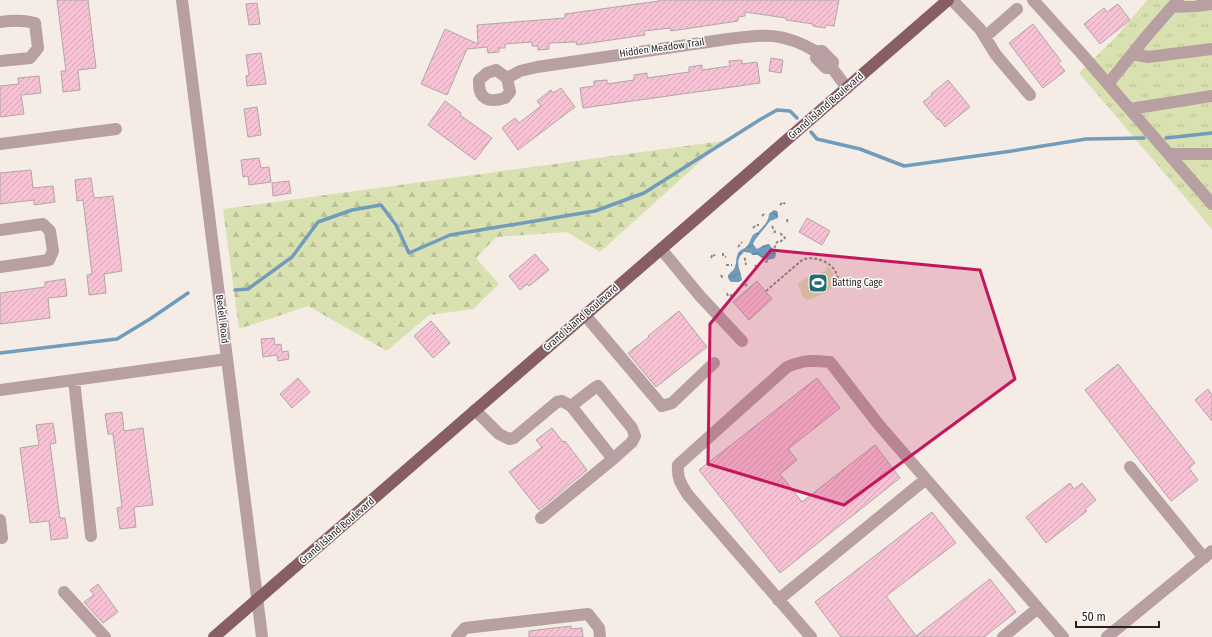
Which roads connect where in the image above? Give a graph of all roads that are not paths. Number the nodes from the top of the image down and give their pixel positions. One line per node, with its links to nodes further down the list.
1 (182, 0): 29 (street, Bedell Road)
2 (948, 0): 15 (main road, Grand Island Boulevard)
3 (952, 0): 9 (street)
4 (1034, 0): 14 (street)
5 (1175, 4): 6 (street); 11 (street)
6 (1212, 4)
7 (1017, 9): 9 (street)
8 (0, 22): 12 (street)
9 (985, 36): 16 (street)
10 (1212, 48): 11 (street)
11 (1132, 54): 14 (street)
12 (0, 61)
13 (507, 78): 15 (street, Hidden Meadow Trail)
14 (1108, 84): 18 (street)
15 (846, 88): 25 (main road, Grand Island Boulevard)
16 (1030, 95)
17 (1212, 96): 18 (street)
18 (1130, 109): 21 (street)
19 (116, 129): 20 (street)
20 (0, 144)
21 (1169, 154): 22 (street); 23 (street)
22 (1212, 154)
23 (1210, 199)
24 (0, 230): 26 (street)
25 (661, 249): 27 (main road, Grand Island Boulevard); 28 (street)
26 (0, 267)
27 (585, 315): 30 (street); 34 (main road, Grand Island Boulevard)
28 (742, 341)
29 (227, 358): 31 (street); 45 (street, Bedell Road)
30 (714, 363)
31 (74, 380): 32 (street); 40 (street)
32 (0, 390)
33 (571, 406): 34 (street); 35 (street); 35 (street)
34 (475, 410): 45 (main road, Grand Island Boulevard)
35 (613, 459): 38 (street)
36 (1130, 467): 42 (street)
37 (926, 479): 44 (street); 44 (street); 46 (street)
38 (541, 518)
39 (0, 520): 41 (street)
40 (91, 536)
41 (2, 538)
42 (1208, 554): 55 (street)
43 (64, 592): 47 (street)
44 (778, 600): 52 (street)
45 (256, 601): 48 (main road, Grand Island Boulevard); 49 (street, Bedell Road)
46 (1038, 608): 53 (street); 54 (street)
47 (105, 637)
48 (214, 637)
49 (262, 637)
50 (457, 637): 51 (street)
51 (600, 637)
52 (811, 637)
53 (1003, 637)
54 (1063, 637)
55 (1107, 637)

